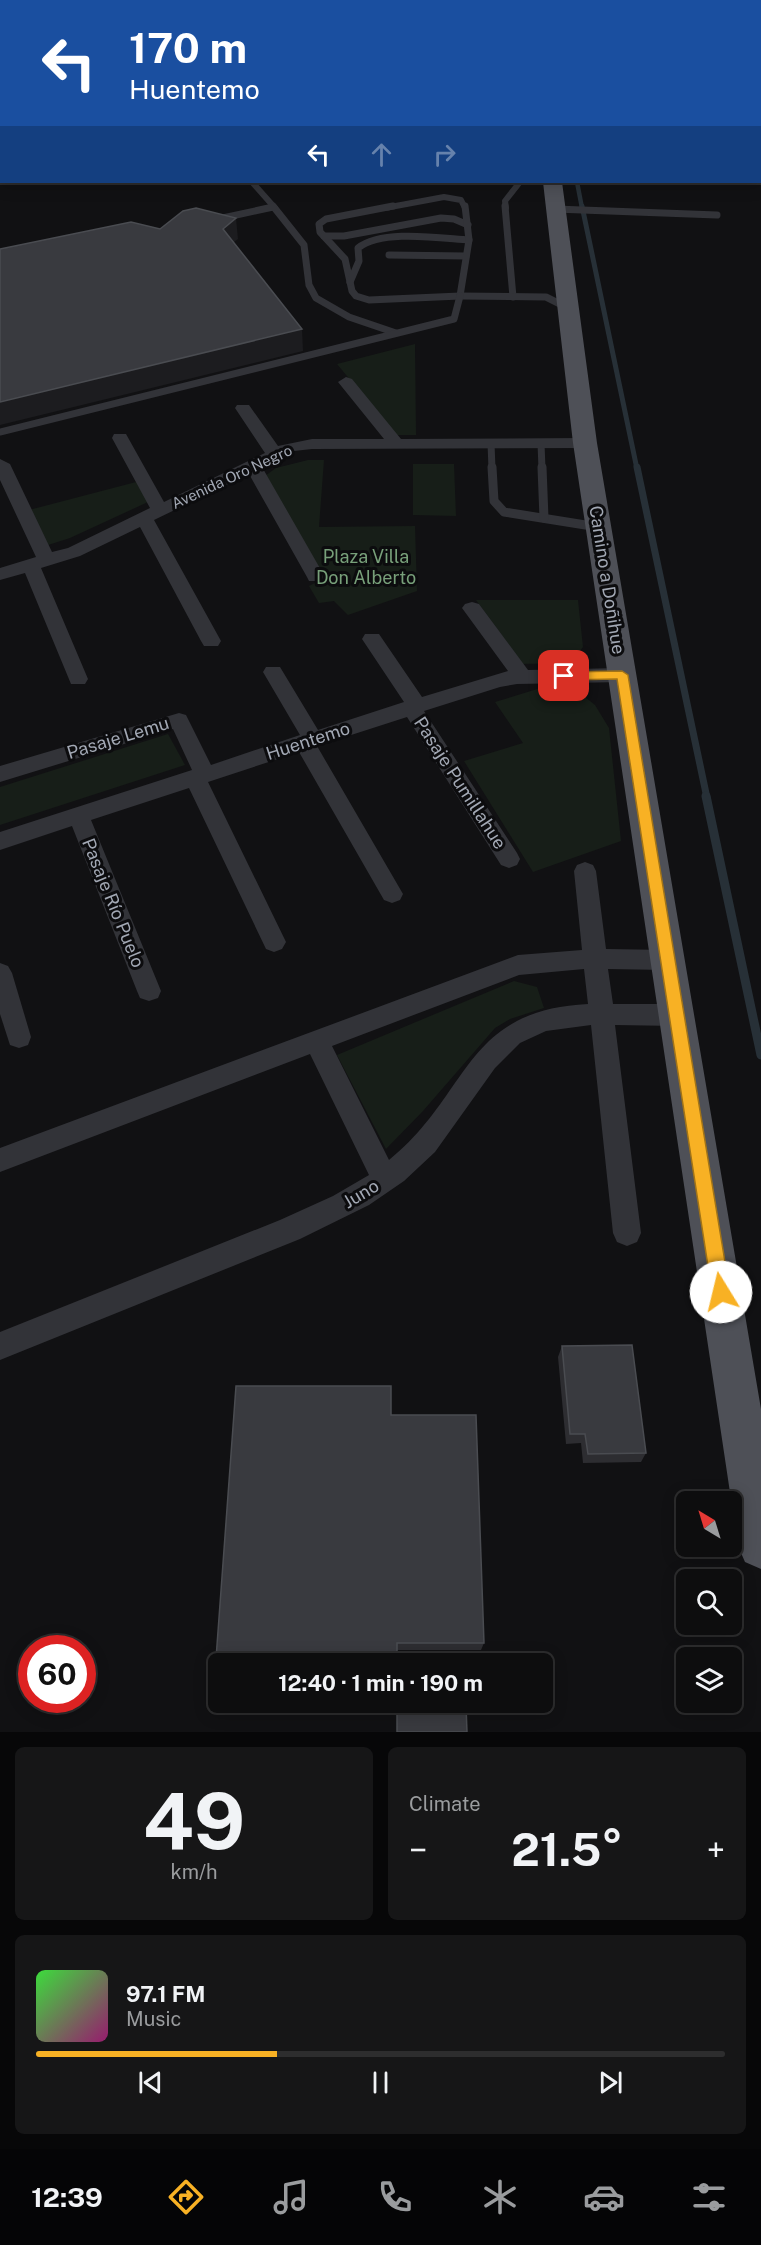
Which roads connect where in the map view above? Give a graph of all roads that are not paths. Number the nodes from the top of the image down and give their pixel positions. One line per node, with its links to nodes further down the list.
1 (253, 183): 4 (lane)
2 (519, 183): 14 (lane)
3 (554, 195): 5 (lane); 15 (main road, Camino a Doñihue)
4 (273, 207): 6 (lane); 16 (lane)
5 (717, 215)
6 (211, 220)
7 (468, 225): 8 (lane); 8 (lane); 9 (lane)
8 (324, 236): 12 (lane)
9 (469, 240): 11 (lane); 12 (lane)
10 (389, 255): 11 (lane)
11 (466, 256): 13 (lane)
12 (350, 282): 13 (lane)
13 (460, 296): 14 (lane); 16 (lane)
14 (513, 297): 15 (lane)
15 (566, 307): 24 (main road, Camino a Doñihue)
16 (399, 333): 19 (lane)
17 (346, 382): 21 (street)
18 (243, 408): 25 (street)
19 (0, 432)
20 (120, 438): 28 (street)
21 (396, 443): 22 (street, Avenida Oro Negro); 25 (street, Avenida Oro Negro)
22 (491, 443): 23 (street, Avenida Oro Negro); 29 (lane)
23 (541, 443): 24 (street, Avenida Oro Negro); 29 (lane)
24 (585, 443): 30 (main road, Camino a Doñihue)
25 (274, 453): 27 (street, Avenida Oro Negro)
26 (1, 464): 31 (street)
27 (252, 464): 28 (street, Avenida Oro Negro); 33 (street)
28 (152, 515): 31 (street, Avenida Oro Negro); 36 (street)
29 (544, 518): 30 (lane)
30 (599, 528): 38 (main road, Camino a Doñihue)
31 (39, 563): 32 (street, Avenida Oro Negro); 40 (street)
32 (0, 574)
33 (316, 577)
34 (472, 608): 39 (street)
35 (372, 639): 41 (street, Pasaje Pumillahue)
36 (211, 641)
37 (273, 672): 42 (street)
38 (622, 675): 39 (street, Huentemo); 52 (main road, Camino a Doñihue)
39 (522, 676): 41 (street, Huentemo)
40 (78, 679)
41 (414, 707): 42 (street, Huentemo); 47 (street, Pasaje Pumillahue)
42 (309, 741): 44 (street, Huentemo); 49 (street)
43 (0, 774): 44 (street, Pasaje Lemu)
44 (200, 776): 45 (street, Huentemo); 50 (street, Pasaje Lemu)
45 (78, 815): 46 (street, Huentemo); 54 (street, Pasaje Río Puelo)
46 (0, 841)
47 (509, 859)
48 (585, 871): 51 (street)
49 (392, 894)
50 (274, 942)
51 (595, 959): 52 (street); 56 (street); 58 (street)
52 (667, 960): 55 (main road, Camino a Doñihue)
53 (0, 973): 57 (street)
54 (149, 991)
55 (678, 1015): 56 (street, Juno); 63 (main road, Camino a Doñihue)
56 (602, 1016): 60 (street, Juno); 61 (street)
57 (20, 1037)
58 (316, 1040): 59 (street); 60 (street)
59 (0, 1160)
60 (385, 1179): 62 (street, Juno)
61 (627, 1233)
62 (0, 1346)
63 (761, 1546)

